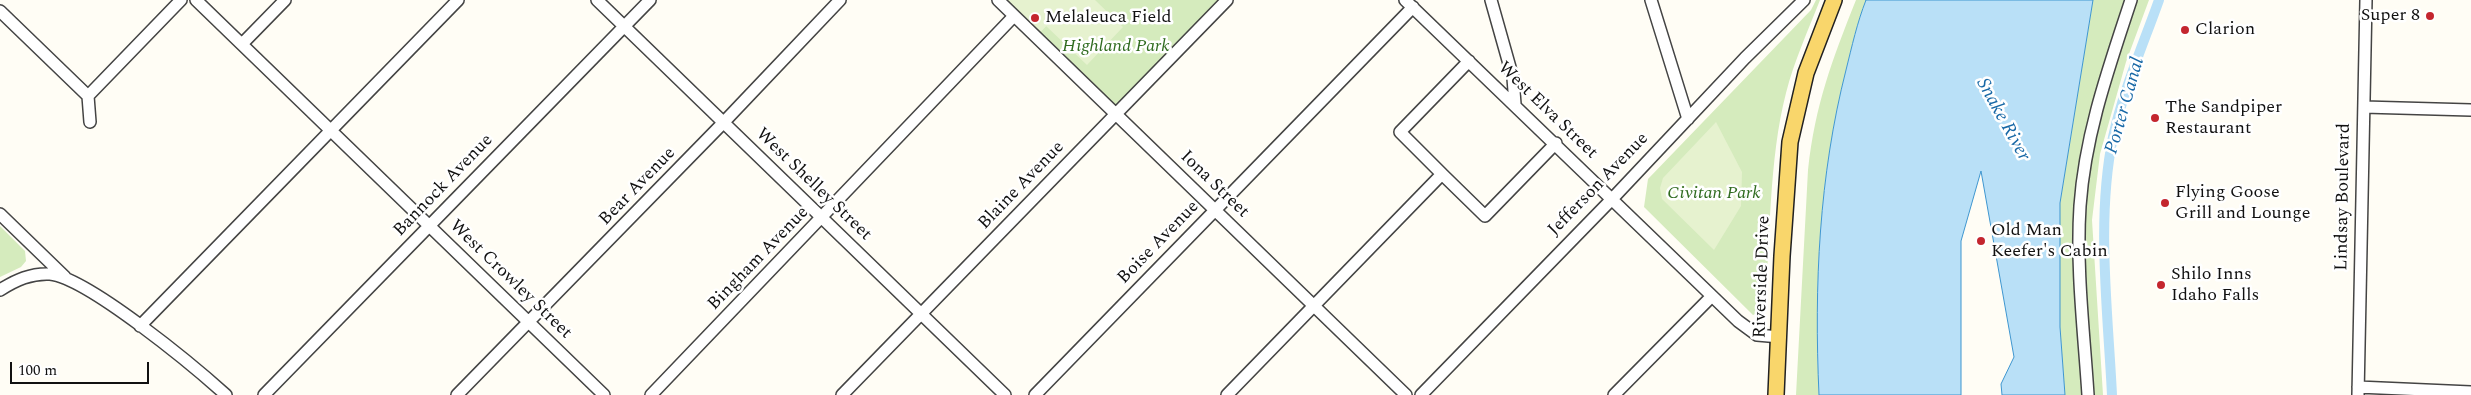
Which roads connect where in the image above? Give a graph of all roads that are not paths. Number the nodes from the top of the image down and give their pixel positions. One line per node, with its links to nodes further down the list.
1 (181, 0): 22 (street)
2 (196, 0): 20 (street, West Crowley Street)
3 (285, 0): 20 (street)
4 (458, 0): 30 (street)
5 (597, 0): 19 (street, West Shelley Street)
6 (650, 0): 19 (street, Bannock Avenue)
7 (840, 0): 29 (street, Bear Avenue)
8 (998, 0): 18 (street, Iona Street)
9 (1227, 0): 26 (street, Blaine Avenue)
10 (1491, 0): 23 (street)
11 (1651, 0): 27 (street)
12 (1804, 0): 27 (street, Jefferson Avenue)
13 (1834, 0): 45 (main road, Riverside Drive)
14 (2131, 0): 62 (street)
15 (2366, 0): 24 (street, Lindsay Boulevard)
16 (1409, 4): 21 (street, West Elva Street); 34 (street, Boise Avenue)
17 (0, 11): 22 (street)
18 (1014, 16): 26 (street, Iona Street); 36 (street, Bingham Avenue)
19 (624, 26): 29 (street, West Shelley Street); 37 (street, Bannock Avenue)
20 (242, 44): 30 (street, West Crowley Street)
21 (1469, 61): 23 (street, West Elva Street); 32 (street)
22 (88, 96): 28 (street)
23 (1515, 104): 31 (street, West Elva Street)
24 (2364, 107): 25 (street); 46 (street, Lindsay Boulevard)
25 (2471, 110)
26 (1116, 114): 34 (street, Iona Street); 42 (street, Blaine Avenue)
27 (1688, 119): 33 (street, Jefferson Avenue)
28 (90, 122)
29 (724, 122): 36 (street, West Shelley Street); 43 (street, Bear Avenue)
30 (330, 130): 37 (street, West Crowley Street); 44 (street)
31 (1556, 143): 32 (street); 33 (street, West Elva Street)
32 (1442, 174): 41 (street)
33 (1613, 198): 40 (street, West Elva Street); 59 (street, Jefferson Avenue)
34 (1215, 210): 41 (street, Iona Street); 56 (street, Boise Avenue)
35 (0, 214): 38 (street)
36 (822, 218): 42 (street, West Shelley Street); 53 (street, Bingham Avenue)
37 (430, 227): 43 (street, West Crowley Street); 50 (street, Bannock Avenue)
38 (66, 278): 39 (street); 44 (street)
39 (0, 290)
40 (1712, 296): 45 (street, West Elva Street); 60 (street)
41 (1314, 306): 57 (street); 58 (street, Iona Street)
42 (922, 314): 54 (street, Blaine Avenue); 55 (street, West Shelley Street)
43 (529, 323): 51 (street, Bear Avenue); 52 (street, West Crowley Street)
44 (140, 326): 49 (street)
45 (1780, 337): 61 (main road, Riverside Drive)
46 (2358, 391): 48 (street)
47 (2471, 392): 48 (street)
48 (2444, 393)
49 (226, 395)
50 (264, 395)
51 (457, 395)
52 (604, 395)
53 (651, 395)
54 (842, 395)
55 (1005, 395)
56 (1035, 395)
57 (1227, 395)
58 (1406, 395)
59 (1421, 395)
60 (1614, 395)
61 (1776, 395)
62 (2088, 395)

